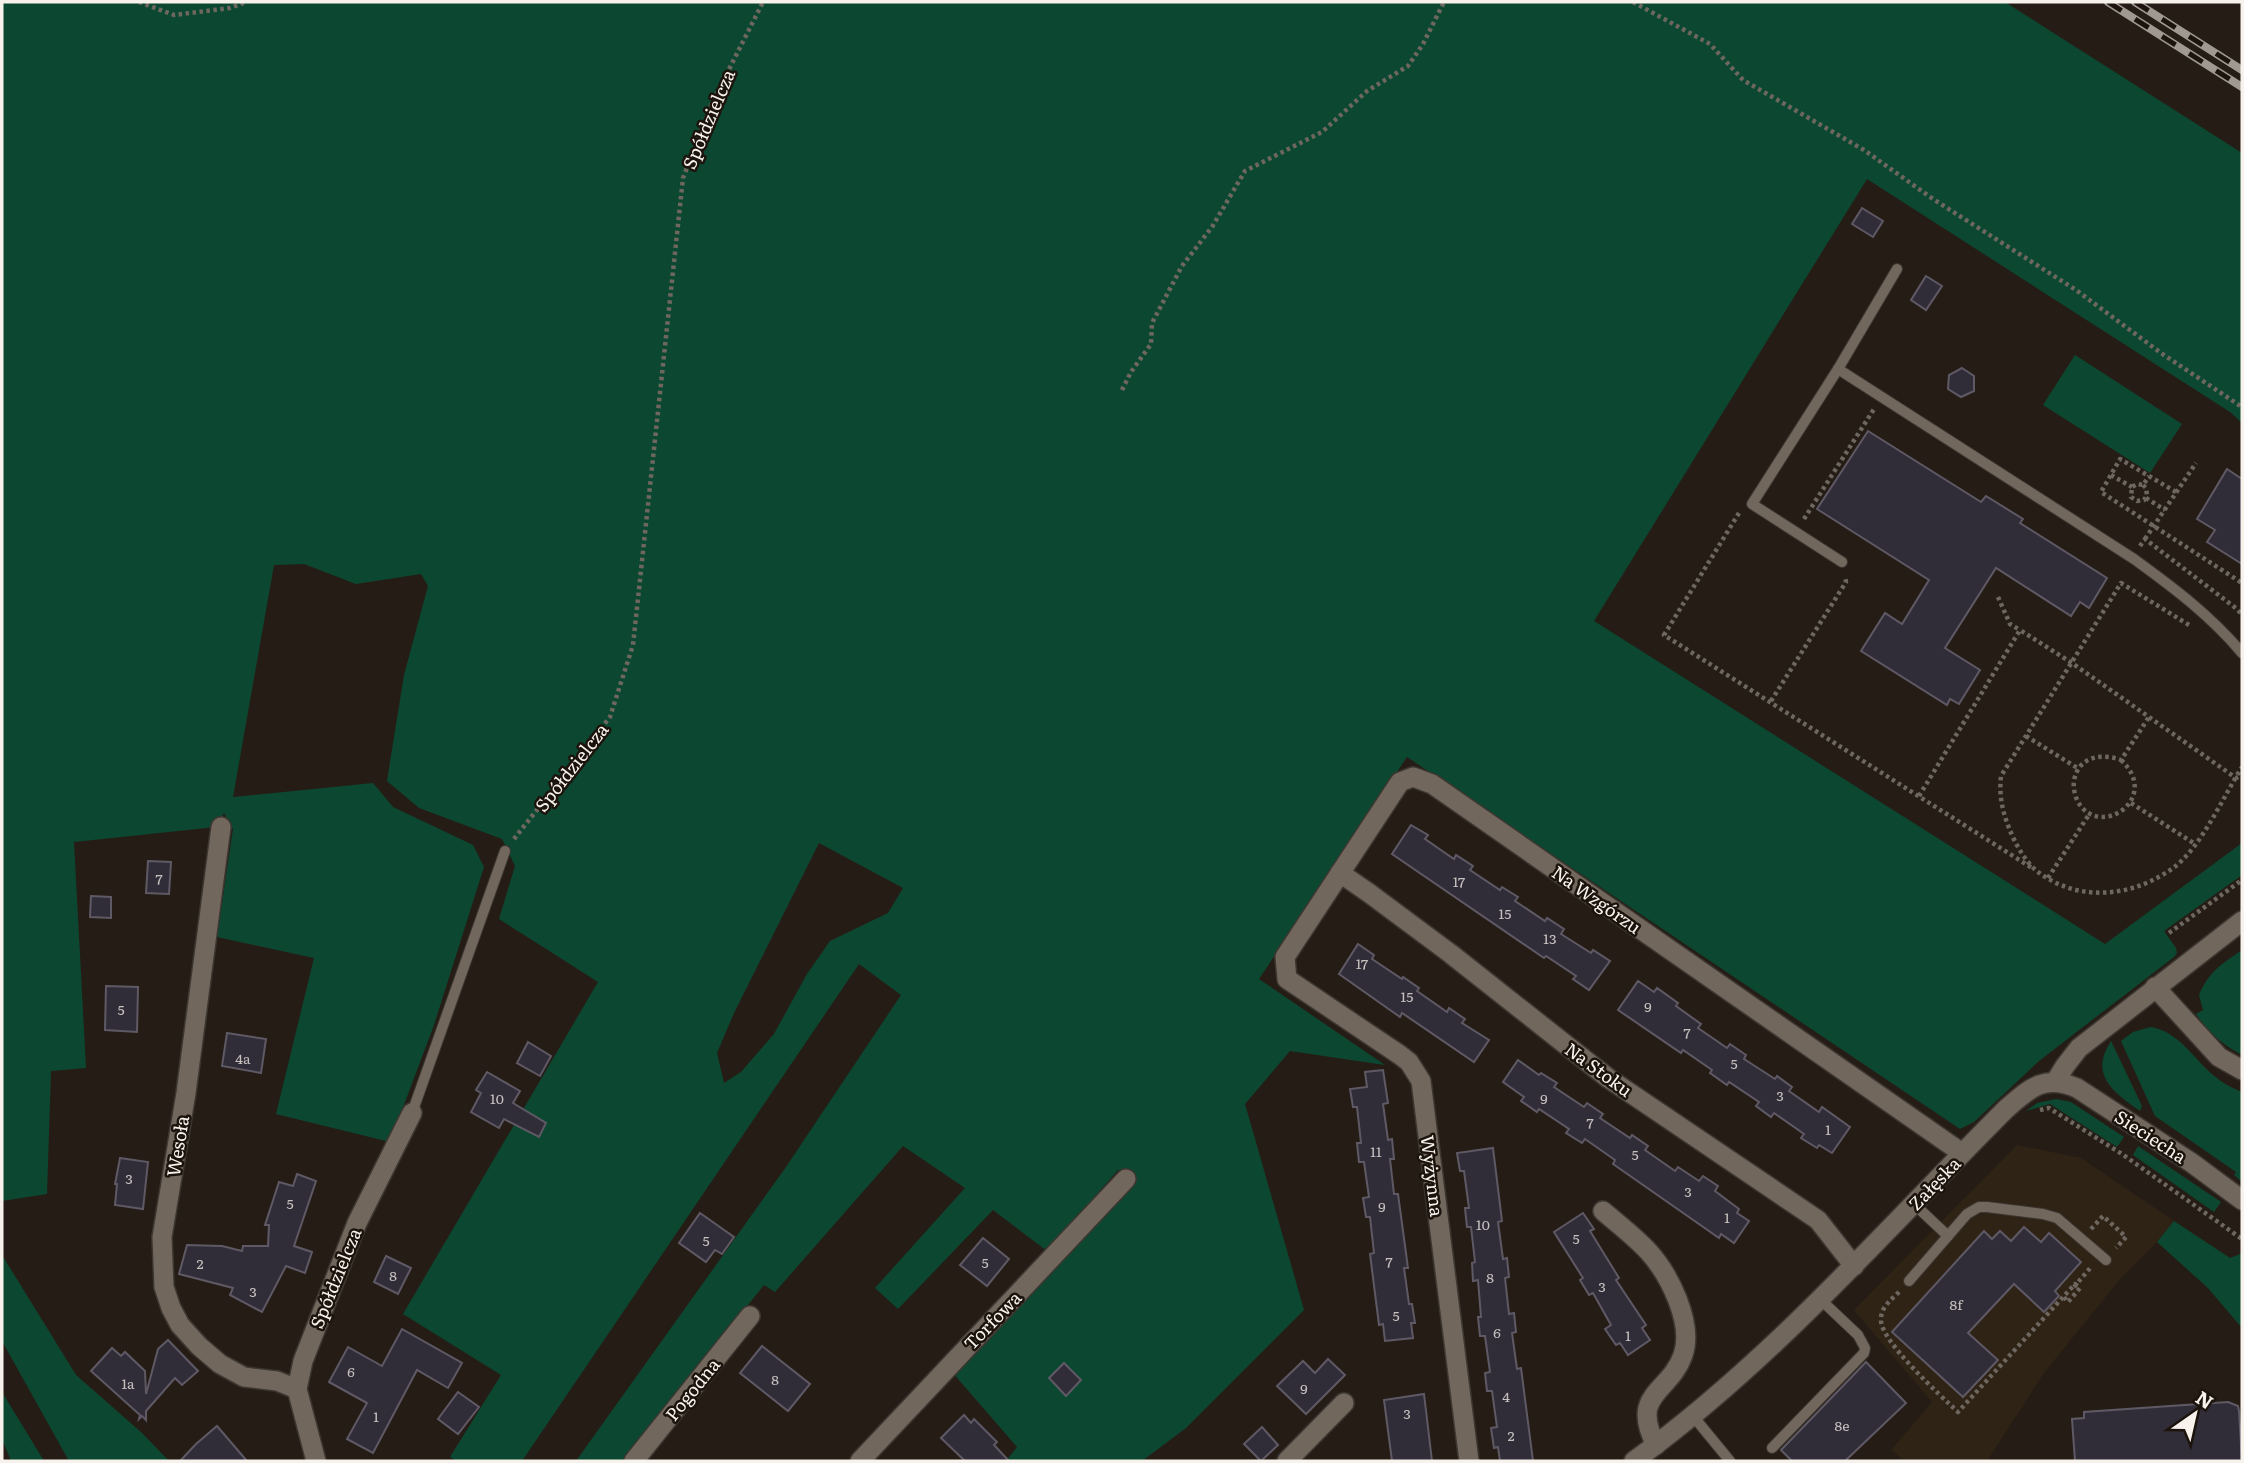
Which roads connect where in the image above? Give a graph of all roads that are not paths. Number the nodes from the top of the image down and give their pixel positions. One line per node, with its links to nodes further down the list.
1 (1897, 269): 2 (lane)
2 (1838, 369): 3 (lane); 4 (lane)
3 (1842, 562)
4 (2242, 653)
5 (221, 827): 25 (street, Wesoła)
6 (505, 851): 13 (lane, Spółdzielcza)
7 (1340, 873): 9 (street, Na Wzgórzu); 14 (street, Na Wzgórzu); 21 (street, Na Stoku)
8 (2242, 921): 10 (street)
9 (1285, 957): 34 (street, Wyżynna)
10 (2155, 987): 11 (street); 12 (street)
11 (2242, 1070)
12 (2055, 1082): 14 (street, Załęska); 16 (street, Sieciecha)
13 (412, 1113): 25 (street, Spółdzielcza)
14 (1962, 1153): 17 (street, Załęska)
15 (1126, 1179): 32 (street, Torfowa)
16 (2242, 1200)
17 (1914, 1203): 19 (lane); 21 (street, Załęska)
18 (1602, 1211): 28 (street)
19 (1948, 1236): 20 (lane); 22 (lane)
20 (2106, 1260)
21 (1854, 1266): 23 (street, Załęska)
22 (1909, 1281)
23 (1821, 1300): 27 (street, Załęska); 29 (lane)
24 (750, 1316): 31 (street, Pogodna)
25 (297, 1389): 30 (street, Spółdzielcza)
26 (1344, 1403): 33 (street)
27 (1693, 1416): 28 (street, Załęska); 36 (lane)
28 (1656, 1445): 35 (street, Załęska)
29 (1772, 1448)
30 (316, 1461)
31 (634, 1461)
32 (860, 1461)
33 (1287, 1461)
34 (1469, 1461)
35 (1634, 1461)
36 (1730, 1461)

